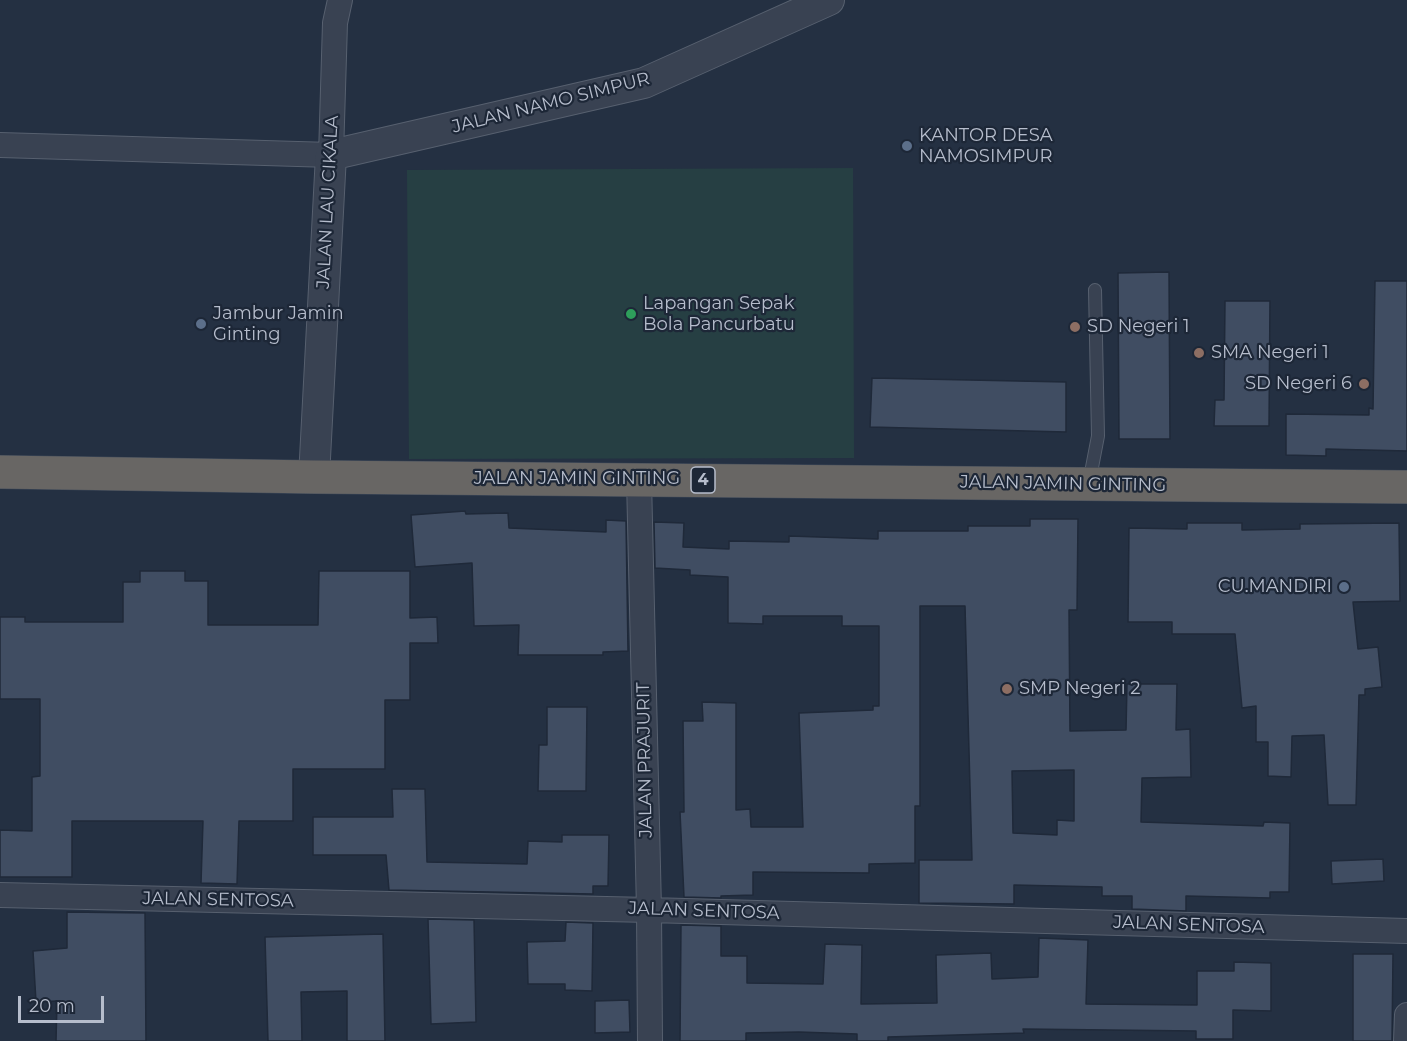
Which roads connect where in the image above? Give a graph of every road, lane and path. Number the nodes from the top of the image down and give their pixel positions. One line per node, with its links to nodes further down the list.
1 (340, 0): 4 (street, JALAN LAU CIKALA)
2 (829, 0): 4 (street, JALAN NAMO SIMPUR)
3 (0, 145): 4 (street)
4 (331, 155): 7 (street, JALAN LAU CIKALA)
5 (1095, 290): 9 (lane)
6 (0, 472): 7 (highway, JALAN JAMIN GINTING / 4)
7 (314, 477): 8 (highway, JALAN JAMIN GINTING / 4)
8 (639, 479): 9 (highway, JALAN JAMIN GINTING / 4); 12 (street, JALAN PRAJURIT)
9 (1089, 485): 10 (highway, JALAN JAMIN GINTING / 4)
10 (1407, 487)
11 (0, 895): 12 (street, JALAN SENTOSA)
12 (649, 910): 13 (street, JALAN SENTOSA); 15 (street, JALAN PRAJURIT)
13 (1407, 931)
14 (1407, 1015): 16 (street)
15 (650, 1041)
16 (1406, 1041)

